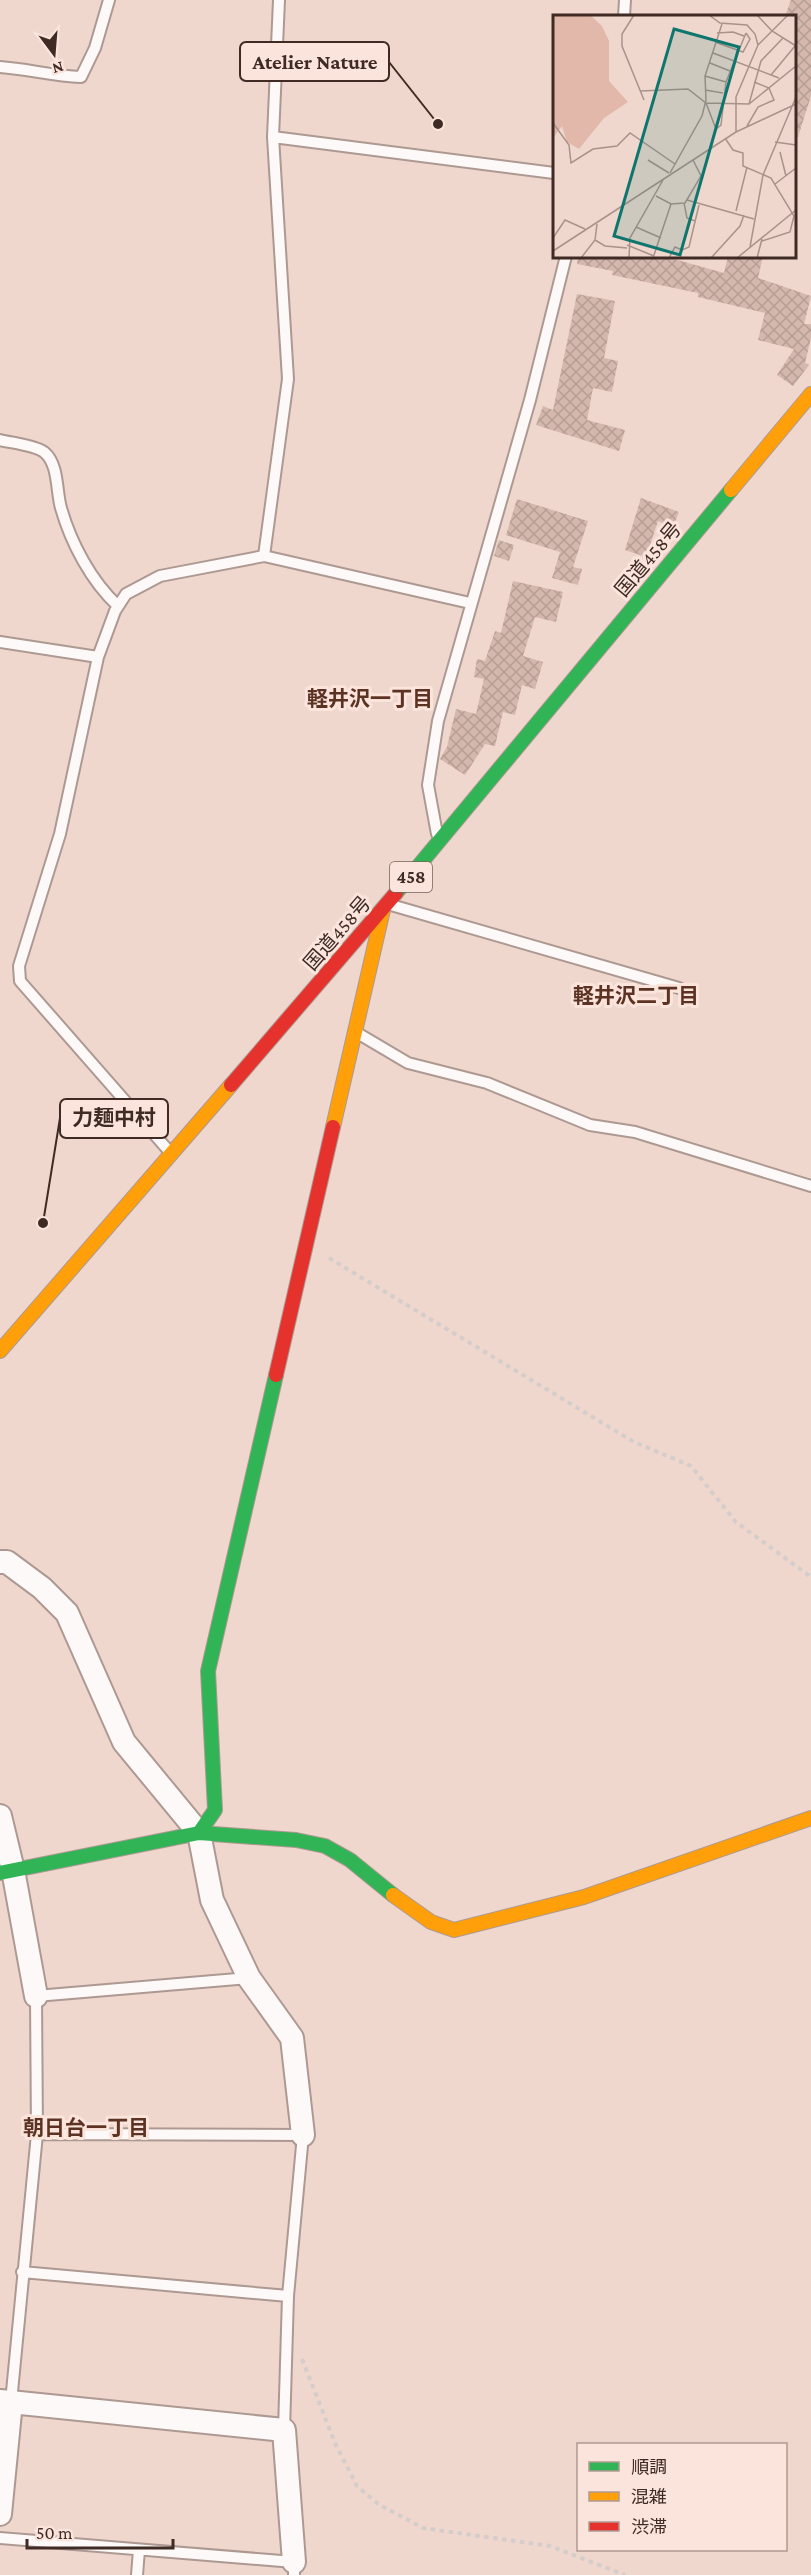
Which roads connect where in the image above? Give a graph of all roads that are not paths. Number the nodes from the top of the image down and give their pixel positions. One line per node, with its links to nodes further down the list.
1 (109, 0): 5 (lane)
2 (279, 0): 6 (lane)
3 (625, 0): 4 (lane)
4 (624, 15)
5 (0, 67)
6 (273, 136): 7 (lane); 11 (lane)
7 (553, 173)
8 (566, 258): 12 (lane)
9 (811, 394): 16 (main road, 国道458号 / 458)
10 (0, 440): 13 (lane)
11 (264, 556): 12 (lane); 13 (lane)
12 (470, 603): 16 (lane)
13 (118, 606): 15 (lane)
14 (0, 642): 15 (lane)
15 (98, 657): 20 (lane)
16 (438, 843): 17 (main road, 国道458号 / 458)
17 (385, 907): 18 (lane); 19 (main road); 20 (main road, 国道458号 / 458)
18 (679, 988)
19 (353, 1031): 21 (lane); 26 (main road)
20 (172, 1155): 22 (main road, 国道458号 / 458)
21 (811, 1186)
22 (0, 1351)
23 (0, 1562): 26 (street)
24 (0, 1816): 27 (street)
25 (811, 1818): 26 (main road)
26 (199, 1833): 27 (main road); 28 (street)
27 (7, 1871): 29 (street)
28 (249, 1978): 29 (lane); 31 (street)
29 (36, 1996): 30 (lane)
30 (37, 2134): 31 (lane); 32 (lane)
31 (303, 2135): 33 (lane)
32 (22, 2272): 33 (lane); 34 (lane)
33 (288, 2296): 35 (lane)
34 (5, 2402): 35 (street); 36 (street)
35 (284, 2430): 39 (street)
36 (0, 2514)
37 (0, 2538): 38 (lane)
38 (140, 2550): 39 (lane); 40 (lane)
39 (294, 2569)
40 (137, 2575)

